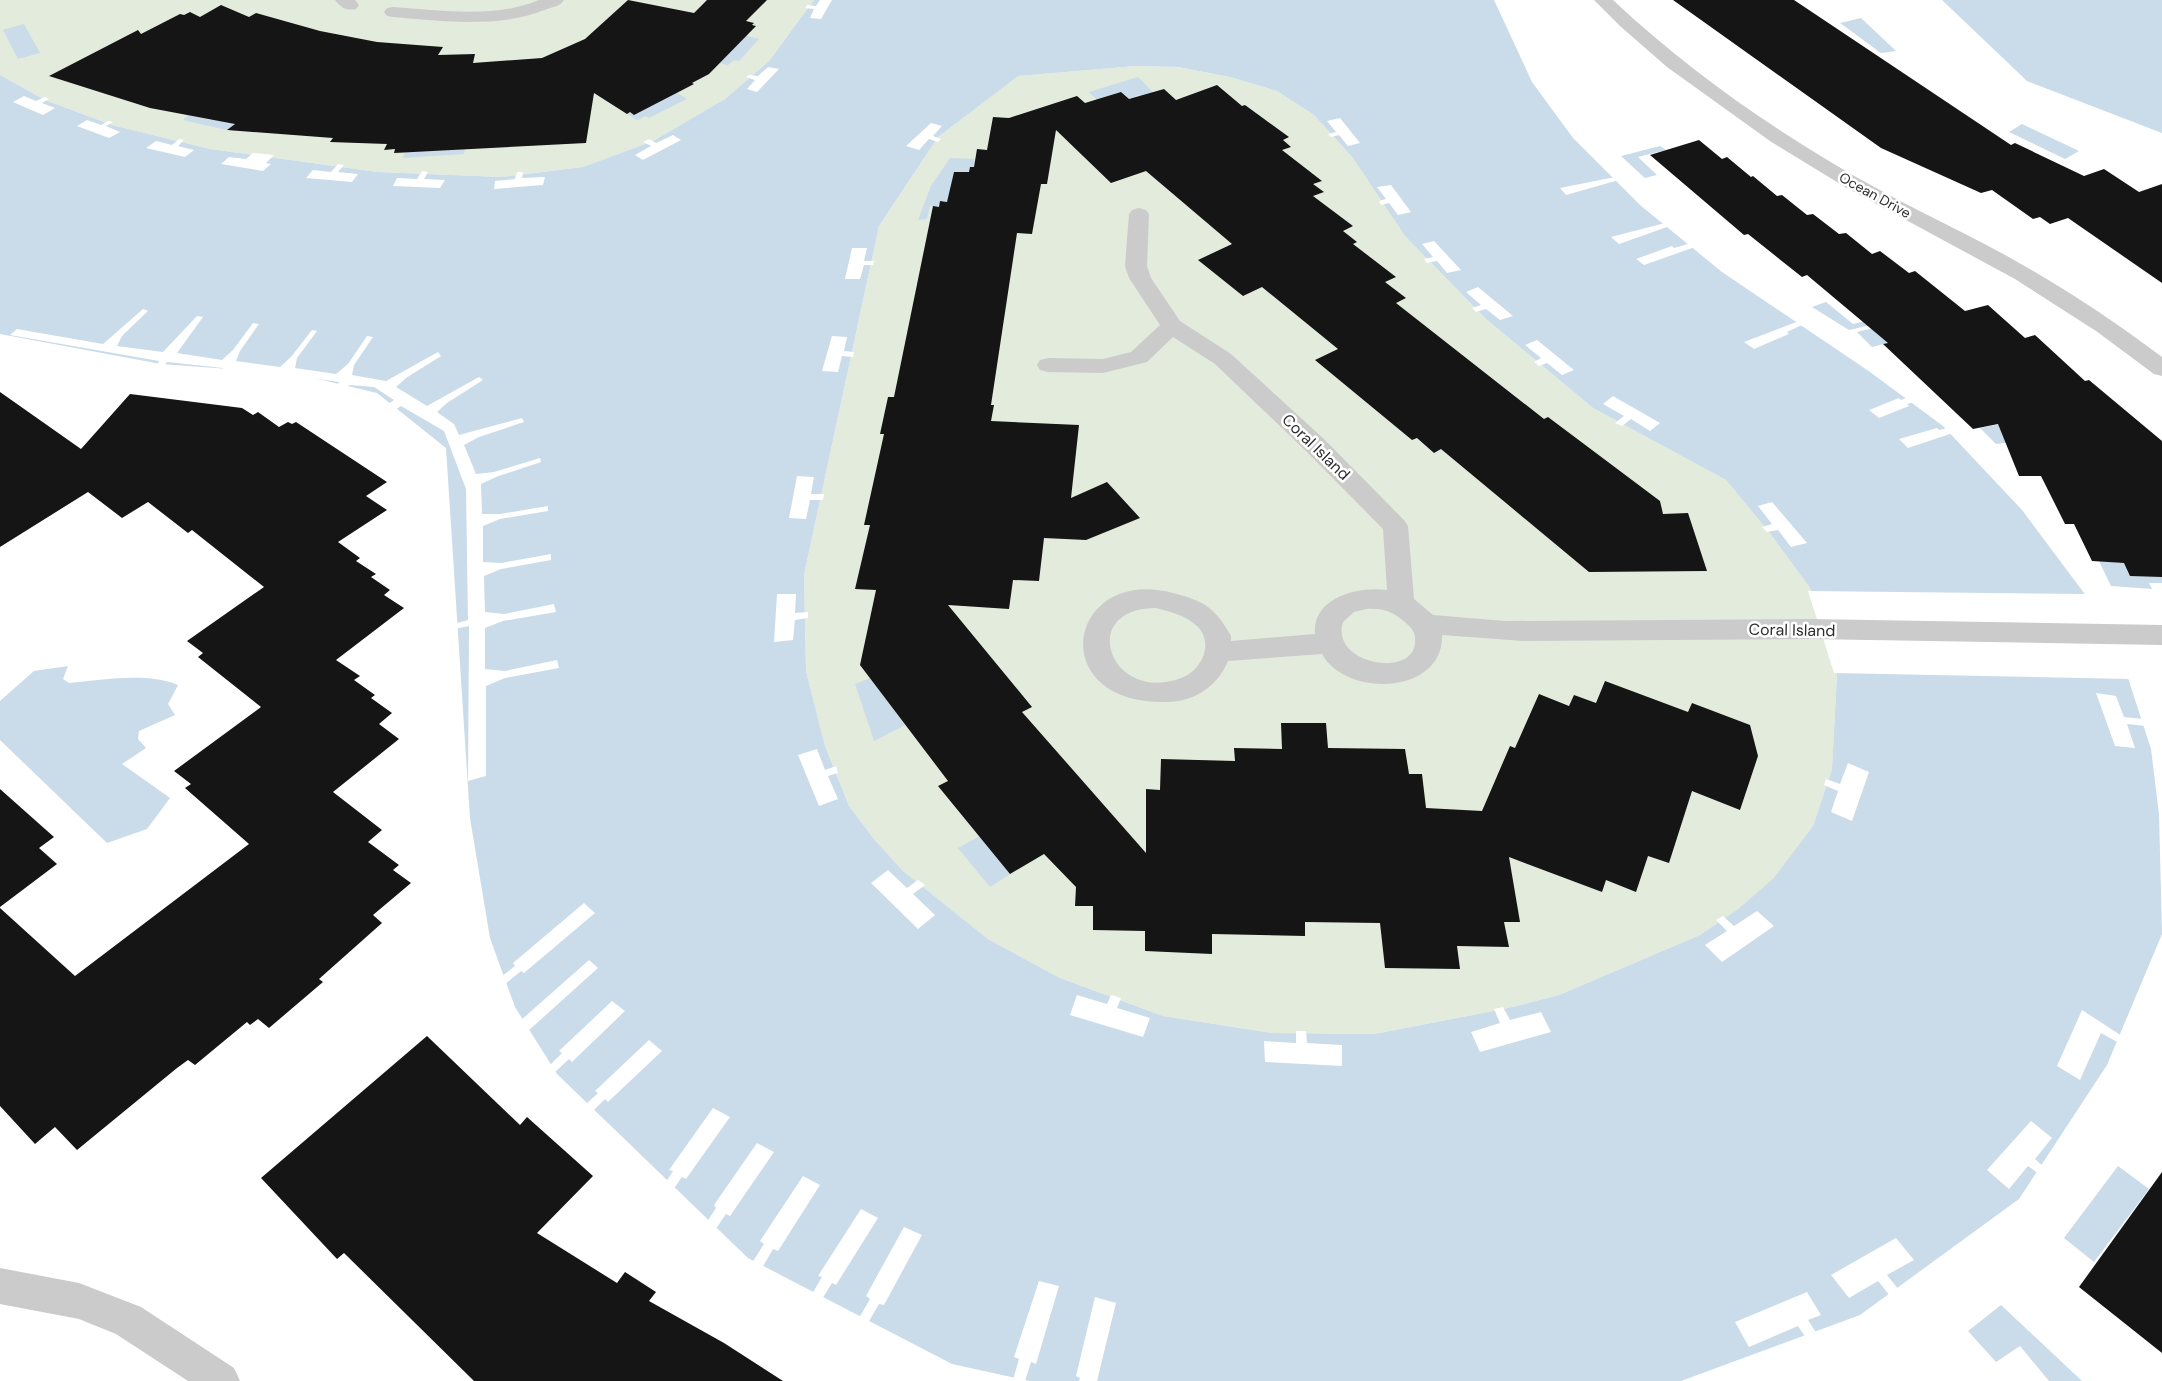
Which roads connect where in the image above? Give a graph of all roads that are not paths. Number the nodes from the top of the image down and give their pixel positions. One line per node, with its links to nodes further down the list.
1 (555, 0): 3 (street)
2 (1603, 0): 7 (street, Ocean Drive)
3 (393, 12)
4 (1139, 214): 5 (street, Coral Island)
5 (1172, 326): 6 (street); 8 (street, Coral Island)
6 (1048, 365)
7 (2162, 368)
8 (1401, 604): 9 (street); 11 (street)
9 (1424, 622): 10 (street, Coral Island); 11 (street)
10 (2162, 635)
11 (1329, 643): 12 (street)
12 (1219, 652): 12 (street)
13 (0, 1286): 14 (street)
14 (221, 1381)

